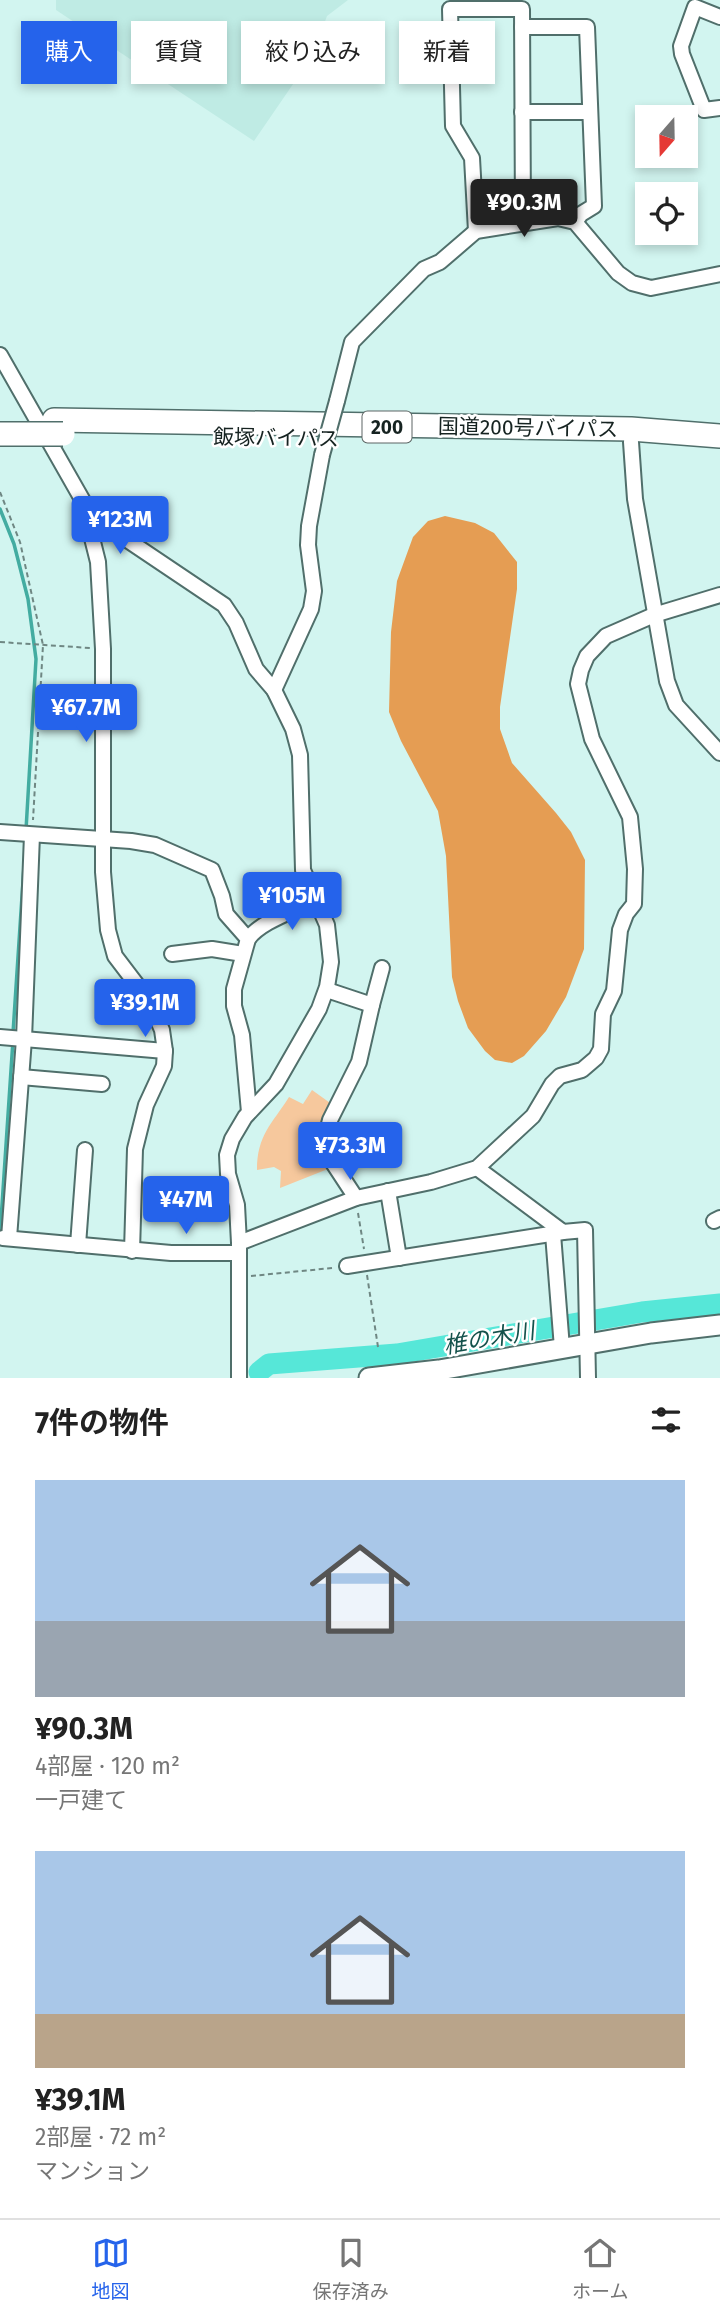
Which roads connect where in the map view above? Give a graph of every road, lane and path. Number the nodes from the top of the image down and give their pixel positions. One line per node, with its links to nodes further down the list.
1 (720, 17): 3 (street)
2 (522, 27): 4 (street); 5 (street); 8 (street)
3 (720, 108)
4 (522, 112): 5 (street); 6 (street)
5 (590, 113): 7 (street)
6 (523, 222): 7 (street); 8 (street)
7 (575, 222): 9 (street)
8 (476, 230): 24 (street, bridge)
9 (720, 274)
10 (0, 355): 18 (street)
11 (0, 420): 12 (highway, 国道200号バイパス / 200)
12 (59, 427): 13 (highway, 飯塚バイパス / 200, bridge); 14 (highway, 国道200号バイパス / 200); 15 (highway, 飯塚バイパス / 200)
13 (0, 434)
14 (720, 436)
15 (631, 442): 16 (highway, 飯塚バイパス / 200); 20 (street)
16 (720, 450)
17 (0, 492): 22 (path)
18 (88, 508): 23 (street); 24 (street)
19 (720, 595): 20 (street)
20 (653, 615): 25 (street); 43 (street)
21 (0, 642): 22 (path)
22 (43, 645): 23 (path); 27 (path)
23 (103, 649): 28 (street)
24 (274, 690): 29 (street)
25 (720, 753)
26 (0, 832): 27 (street)
27 (32, 835): 28 (street); 37 (street)
28 (105, 839): 30 (street); 38 (street)
29 (315, 900): 30 (street); 34 (street)
30 (248, 939): 32 (street)
31 (172, 954): 32 (street)
32 (243, 954): 41 (street)
33 (382, 968): 35 (street)
34 (327, 990): 35 (street); 41 (street)
35 (372, 1005): 45 (street)
36 (0, 1037): 37 (street)
37 (23, 1039): 38 (street); 39 (street)
38 (165, 1051): 50 (street)
39 (21, 1077): 40 (street); 47 (street)
40 (102, 1084)
41 (249, 1112): 49 (street)
42 (85, 1150): 48 (street)
43 (477, 1168): 44 (street); 46 (street)
44 (388, 1191): 45 (street); 51 (street)
45 (356, 1198): 49 (street)
46 (558, 1233): 51 (street); 55 (street); 56 (street)
47 (5, 1238): 48 (street)
48 (78, 1245): 50 (street)
49 (239, 1248): 50 (street); 53 (street)
50 (132, 1251)
51 (399, 1258): 52 (street)
52 (347, 1266): 53 (path)
53 (238, 1277): 57 (street)
54 (720, 1325): 55 (main road)
55 (588, 1343): 56 (main road); 59 (street)
56 (562, 1348): 58 (main road)
57 (239, 1378)
58 (369, 1378)
59 (588, 1378)

